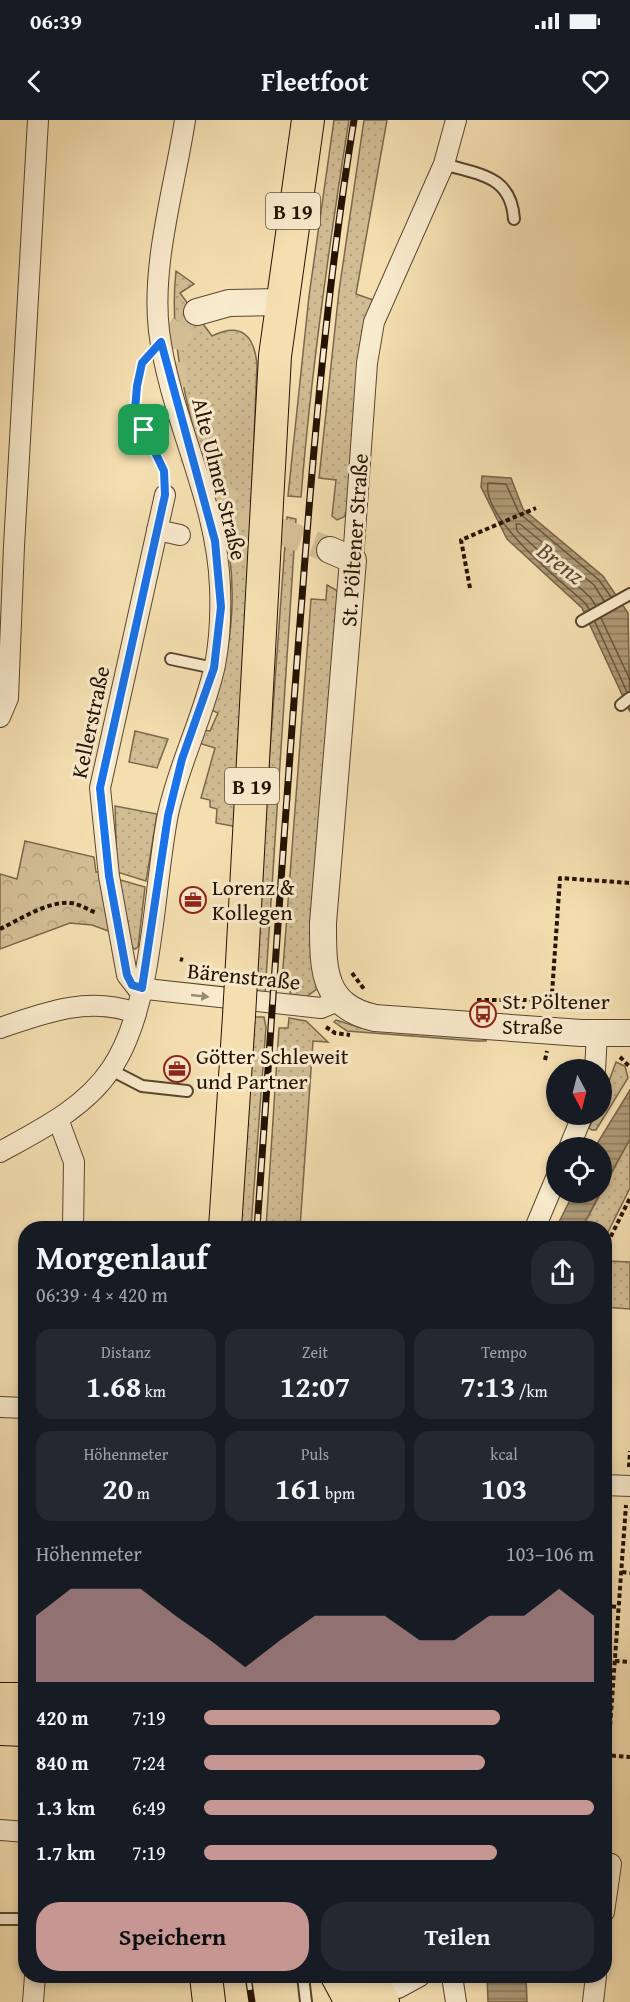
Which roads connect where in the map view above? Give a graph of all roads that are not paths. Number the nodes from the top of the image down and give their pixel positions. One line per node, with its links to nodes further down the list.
1 (38, 120): 18 (street)
2 (185, 120): 17 (street, Alte Ulmer Straße)
3 (308, 120): 7 (main road, B 19)
4 (456, 120): 5 (street, St. Pöltener Straße)
5 (444, 164): 6 (lane); 13 (street, St. Pöltener Straße)
6 (514, 219)
7 (281, 302): 8 (street); 32 (main road, B 19, bridge)
8 (197, 312)
9 (165, 495): 10 (street, Kellerstraße)
10 (157, 530): 11 (street); 19 (street, Kellerstraße)
11 (180, 535)
12 (330, 550): 13 (street)
13 (353, 560): 20 (street, St. Pöltener Straße)
14 (630, 594): 15 (lane)
15 (582, 621)
16 (171, 659): 17 (lane)
17 (214, 668): 19 (street, Alte Ulmer Straße)
18 (0, 717)
19 (142, 988): 20 (street, Bärenstraße, one-way to 20); 21 (street, Alte Ulmer Straße)
20 (340, 1000): 23 (street)
21 (136, 1013): 22 (street); 26 (street, Alte Ulmer Straße)
22 (0, 1028)
23 (597, 1034): 24 (street); 25 (street)
24 (624, 1043)
25 (596, 1059)
26 (111, 1070): 27 (lane); 28 (street, Alte Ulmer Straße)
27 (187, 1091)
28 (58, 1119): 29 (street, Alte Ulmer Straße); 31 (street)
29 (0, 1152)
30 (546, 1202): 33 (street)
31 (73, 1221)
32 (225, 1221)
33 (538, 1221)
34 (0, 1407): 35 (street)
35 (18, 1408)
36 (612, 1485): 37 (street)
37 (629, 1486)
38 (0, 1699): 39 (main road)
39 (18, 1699)
40 (0, 1729): 41 (main road)
41 (18, 1730)
42 (0, 1919): 43 (lane)
43 (18, 1919)
44 (34, 1983): 52 (street)
45 (207, 1983): 53 (main road)
46 (304, 1983): 54 (lane)
47 (410, 1983): 51 (street)
48 (418, 1983): 55 (street)
49 (453, 1983): 56 (street)
50 (595, 1983): 57 (street)
51 (360, 1988)
52 (33, 2002)
53 (209, 2002)
54 (306, 2002)
55 (414, 2002)
56 (456, 2002)
57 (593, 2002)

